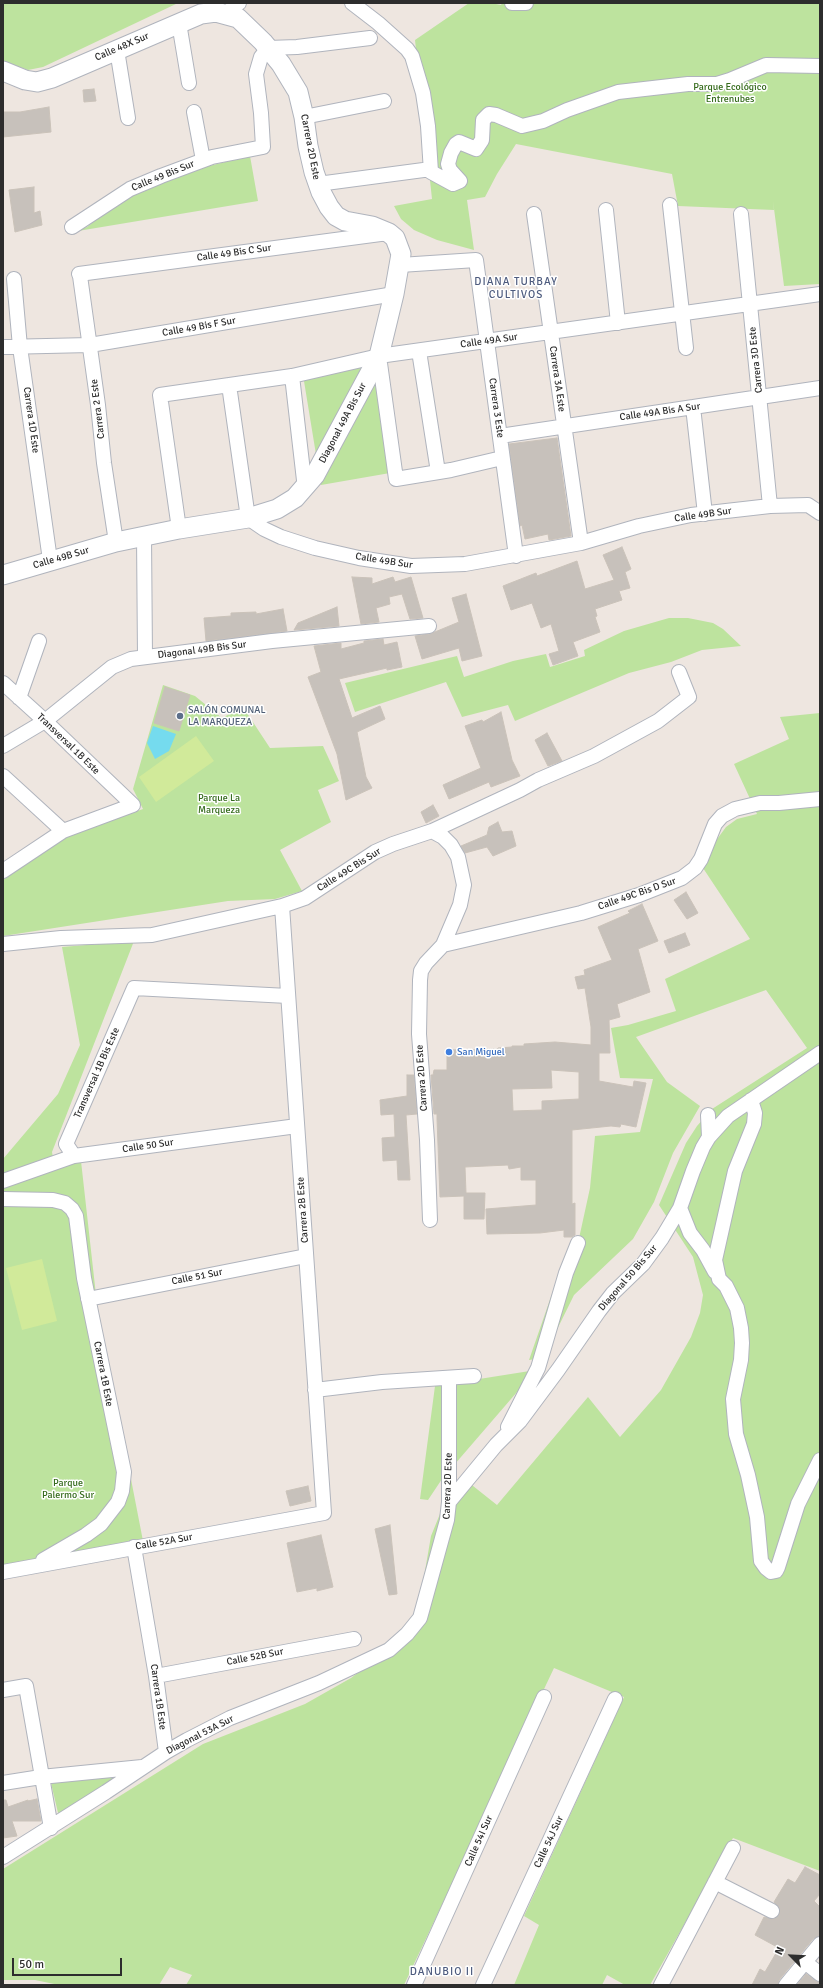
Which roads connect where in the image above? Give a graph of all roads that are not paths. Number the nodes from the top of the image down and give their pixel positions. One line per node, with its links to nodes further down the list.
1 (352, 3): 17 (street)
2 (512, 3): 3 (street)
3 (526, 3)
4 (232, 8): 5 (street, Calle 48X Sur); 7 (street, Carrera 2D Este)
5 (179, 23): 8 (street, Calle 48X Sur); 11 (street)
6 (370, 38): 7 (street)
7 (268, 48): 14 (street, Carrera 2D Este); 16 (street, Calle 49 Bis Sur)
8 (117, 50): 10 (street, Calle 48X Sur); 15 (street)
9 (820, 66): 17 (street)
10 (3, 71)
11 (189, 83)
12 (384, 101): 14 (street)
13 (194, 112): 16 (street)
14 (304, 117): 18 (street, Carrera 2D Este)
15 (128, 118)
16 (203, 160): 23 (street, Calle 49 Bis Sur)
17 (431, 171): 18 (street)
18 (318, 184): 24 (street, Carrera 2D Este)
19 (670, 205): 31 (street)
20 (606, 210): 32 (street)
21 (534, 214): 33 (street, Carrera 3A Este)
22 (741, 214): 30 (street, Carrera 3D Este)
23 (72, 227)
24 (389, 233): 25 (street); 26 (street, Calle 49 Bis C Sur)
25 (400, 265): 28 (street); 34 (street, Carrera 3 Este)
26 (79, 275): 35 (street, Carrera 2 Este)
27 (14, 279): 37 (street, Carrera 1D Este)
28 (394, 294): 35 (street, Calle 49 Bis F Sur); 40 (street)
29 (820, 294): 30 (street, Calle 49A Sur)
30 (750, 304): 31 (street, Calle 49A Sur); 44 (street, Carrera 3D Este)
31 (683, 314): 32 (street, Calle 49A Sur); 38 (street)
32 (618, 323): 33 (street, Calle 49A Sur)
33 (551, 332): 34 (street, Calle 49A Sur); 46 (street, Carrera 3A Este)
34 (487, 341): 39 (street, Calle 49A Sur); 47 (street, Carrera 3 Este)
35 (90, 345): 37 (street, Calle 49 Bis F Sur); 57 (street, Carrera 2 Este)
36 (3, 346): 37 (street, Calle 49 Bis F Sur)
37 (20, 347): 60 (street, Carrera 1D Este)
38 (686, 348)
39 (419, 351): 40 (street, Calle 49A Sur); 49 (street)
40 (379, 356): 41 (street, Calle 49A Sur); 49 (street); 50 (street, Diagonal 49A Bis Sur)
41 (292, 376): 42 (street, Calle 49A Sur); 50 (street)
42 (228, 385): 54 (street); 55 (street, Calle 49A Sur)
43 (820, 388): 44 (street, Calle 49A Bis A Sur)
44 (759, 397): 45 (street, Calle 49A Bis A Sur); 51 (street, Carrera 3D Este)
45 (693, 407): 46 (street, Calle 49A Bis A Sur); 53 (street)
46 (564, 426): 47 (street, Calle 49A Bis A Sur); 58 (street, Carrera 3A Este)
47 (500, 436): 48 (street, Carrera 3 Este)
48 (502, 458): 49 (street); 59 (street, Carrera 3 Este)
49 (438, 472)
50 (305, 489): 54 (street, Diagonal 49A Bis Sur)
51 (770, 506): 52 (street, Calle 49B Sur); 53 (street, Calle 49B Sur)
52 (820, 513)
53 (705, 514): 58 (street, Calle 49B Sur)
54 (248, 518): 55 (street, Calle 49B Sur); 59 (street, Calle 49B Sur)
55 (179, 529): 56 (street, Calle 49B Sur)
56 (144, 536): 57 (street, Calle 49B Sur); 64 (street)
57 (116, 542): 60 (street, Calle 49B Sur)
58 (581, 543): 59 (street, Calle 49B Sur)
59 (516, 556)
60 (50, 560): 61 (street, Calle 49B Sur)
61 (3, 575)
62 (428, 626): 64 (street, Diagonal 49B Bis Sur)
63 (40, 641): 67 (street)
64 (145, 657): 68 (street, Diagonal 49B Bis Sur)
65 (679, 672): 73 (street, Calle 49C Bis Sur)
66 (3, 684): 67 (street, Transversal 1B Este)
67 (19, 698): 68 (street, Transversal 1B Este)
68 (45, 721): 69 (street, Diagonal 49B Bis Sur); 72 (street, Transversal 1B Este)
69 (3, 746)
70 (3, 776): 72 (street)
71 (820, 799): 77 (street, Calle 49C Bis D Sur)
72 (63, 831): 74 (street)
73 (432, 831): 75 (street, Calle 49C Bis Sur); 77 (street, Carrera 2D Este)
74 (4, 869)
75 (282, 906): 76 (street, Calle 49C Bis Sur); 78 (street, Carrera 2B Este)
76 (3, 944)
77 (443, 945): 88 (street, Carrera 2D Este)
78 (288, 996): 82 (street, Carrera 2B Este); 84 (street, Transversal 1B Bis Este)
79 (820, 1053): 80 (street)
80 (751, 1100): 83 (street); 91 (street)
81 (708, 1114): 83 (street)
82 (297, 1126): 84 (street, Calle 50 Sur); 90 (street, Carrera 2B Este)
83 (709, 1137): 87 (street, Diagonal 50 Bis Sur)
84 (74, 1156): 85 (street, Calle 50 Sur)
85 (3, 1181)
86 (3, 1198): 92 (street, Carrera 1B Este)
87 (680, 1208): 91 (street); 96 (street, Diagonal 50 Bis Sur)
88 (430, 1220)
89 (578, 1243): 96 (street)
90 (306, 1256): 92 (street, Calle 51 Sur); 95 (street, Carrera 2B Este)
91 (719, 1279): 97 (street)
92 (88, 1299): 101 (street, Carrera 1B Este)
93 (474, 1376): 94 (street)
94 (448, 1378): 95 (street); 98 (street, Carrera 2D Este)
95 (315, 1390): 99 (street, Carrera 2B Este)
96 (502, 1437): 98 (street)
97 (820, 1460)
98 (449, 1502): 103 (street, Carrera 2D Este)
99 (324, 1514): 100 (street, Calle 52A Sur)
100 (134, 1547): 101 (street, Calle 52A Sur); 105 (street, Carrera 1B Este)
101 (32, 1566): 102 (street, Calle 52A Sur)
102 (3, 1572)
103 (407, 1634): 109 (street, Diagonal 53A Sur)
104 (354, 1639): 105 (street, Calle 52B Sur)
105 (156, 1676): 109 (street, Carrera 1B Este)
106 (3, 1690): 111 (street)
107 (544, 1697): 121 (street, Calle 54I Sur)
108 (615, 1699): 122 (street, Calle 54J Sur)
109 (166, 1752): 110 (street, Diagonal 53A Sur)
110 (144, 1766): 111 (street); 113 (street, Diagonal 53A Sur)
111 (41, 1777): 112 (street); 113 (street)
112 (3, 1783)
113 (51, 1828): 115 (street, Diagonal 53A Sur)
114 (733, 1848): 116 (street)
115 (3, 1857)
116 (715, 1882): 117 (street); 123 (street)
117 (772, 1911)
118 (820, 1944): 119 (street)
119 (805, 1962): 120 (street); 124 (street)
120 (820, 1974)
121 (414, 1985)
122 (483, 1985)
123 (661, 1985)
124 (786, 1985)

